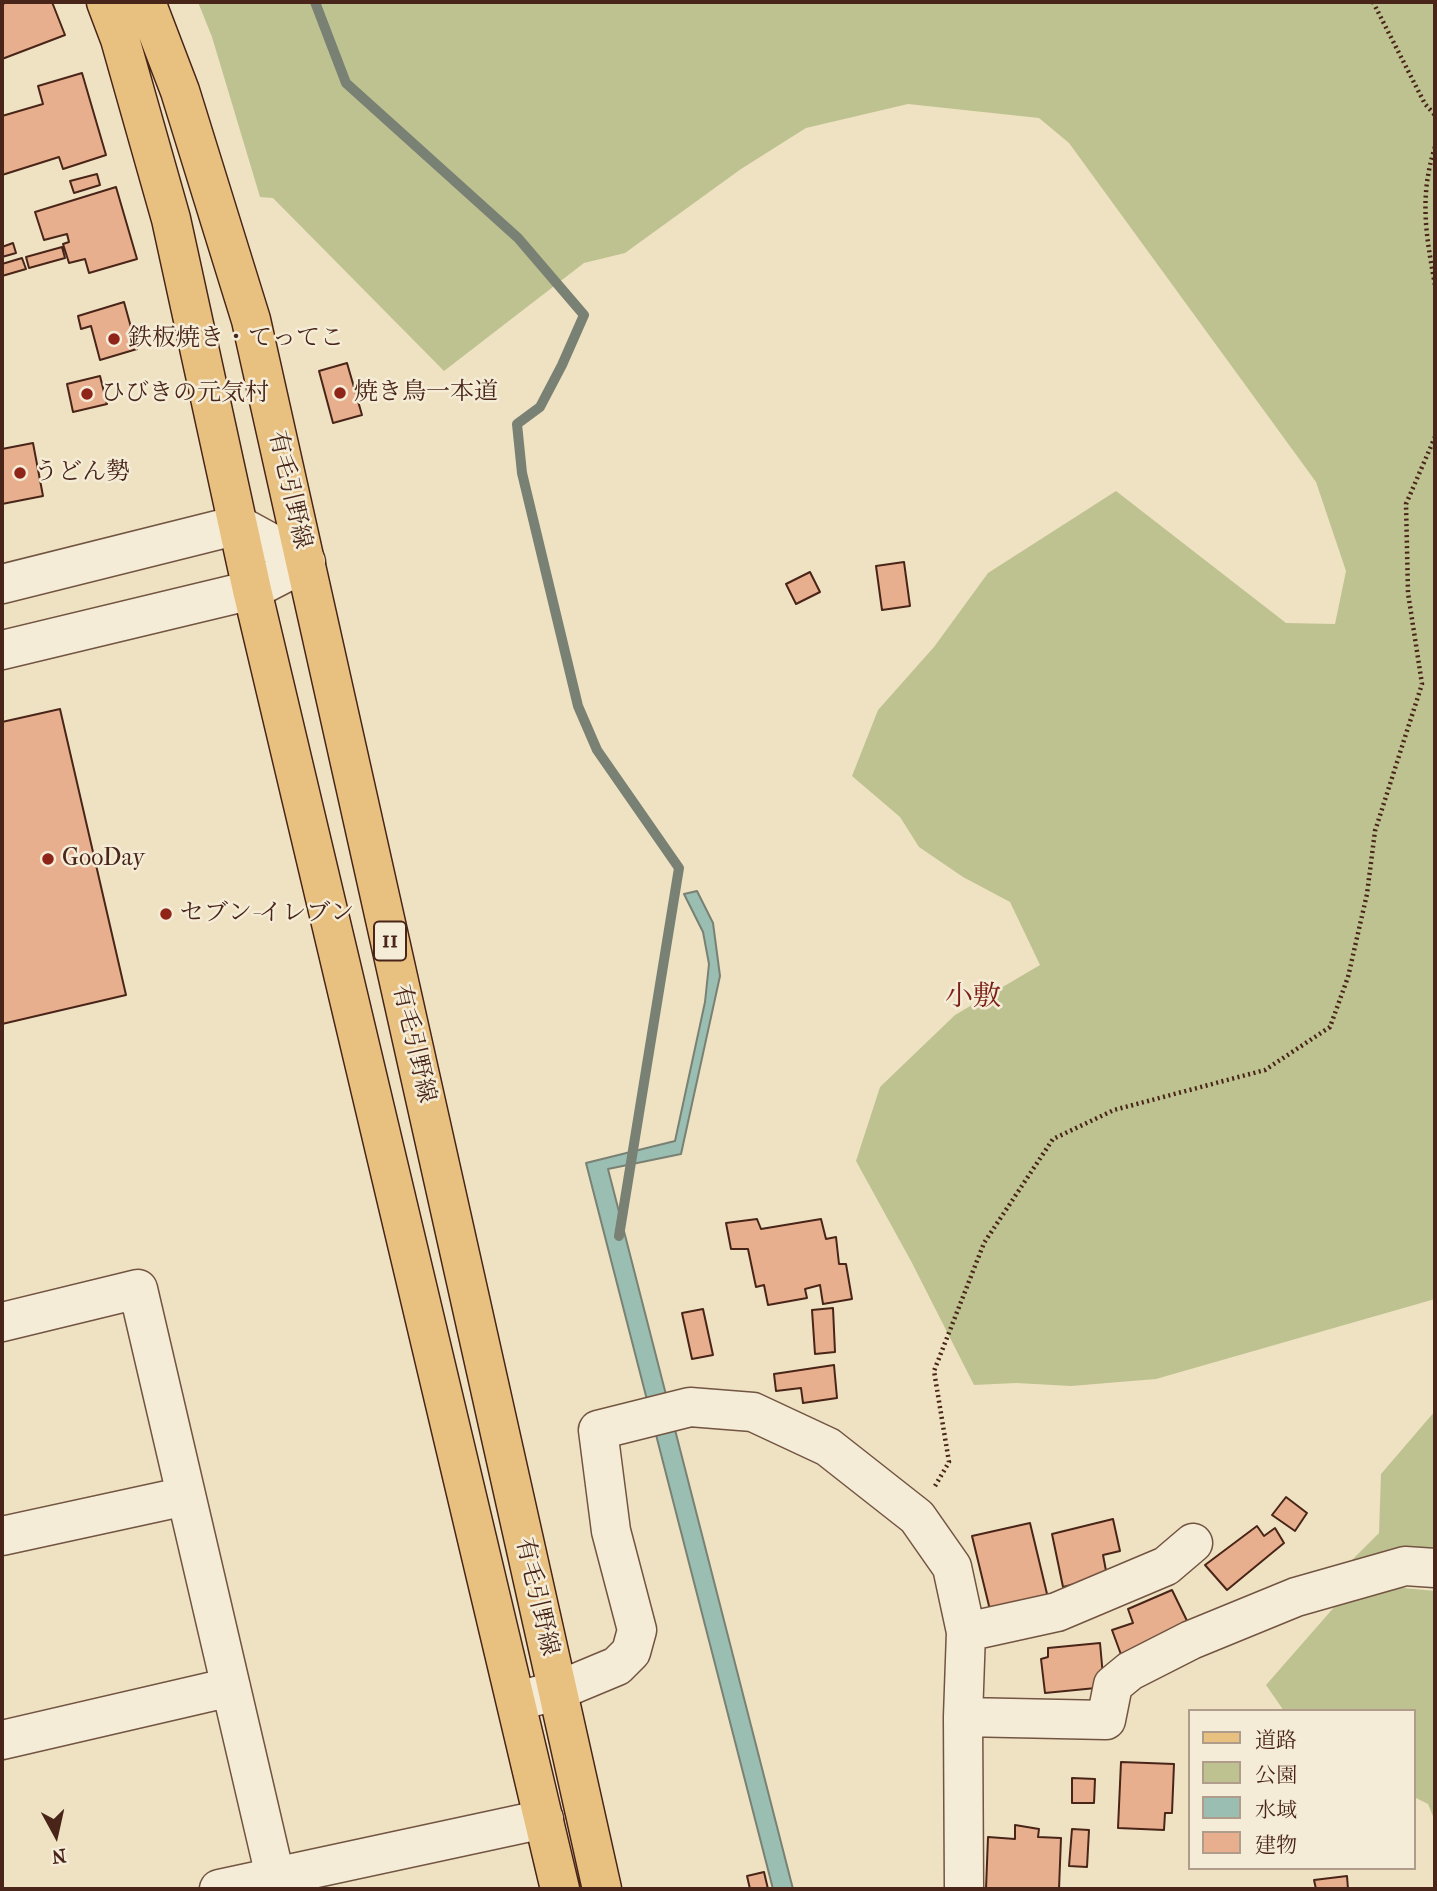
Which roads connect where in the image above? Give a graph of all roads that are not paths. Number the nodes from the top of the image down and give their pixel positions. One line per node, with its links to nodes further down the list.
1 (106, 2): 3 (main road, 有毛引野線 / 11)
2 (146, 2): 4 (main road, 有毛引野線 / 11)
3 (238, 525): 4 (street); 5 (street); 6 (main road, 有毛引野線 / 11)
4 (306, 562): 6 (street); 15 (main road, 有毛引野線 / 11)
5 (2, 584)
6 (253, 590): 7 (street); 16 (main road, 有毛引野線 / 11)
7 (2, 650)
8 (2, 1322): 9 (street)
9 (186, 1496): 10 (street); 14 (street)
10 (2, 1536)
11 (1193, 1543): 13 (street)
12 (1435, 1568): 17 (street)
13 (966, 1632): 15 (street); 17 (street)
14 (231, 1687): 18 (street); 20 (street)
15 (557, 1691): 16 (street); 23 (main road, 有毛引野線 / 11)
16 (516, 1701): 19 (main road, 有毛引野線 / 11)
17 (963, 1717): 24 (street)
18 (2, 1740)
19 (544, 1819): 20 (street); 22 (main road, 有毛引野線 / 11)
20 (277, 1883): 21 (street)
21 (219, 1889)
22 (560, 1889)
23 (603, 1889)
24 (964, 1889)

